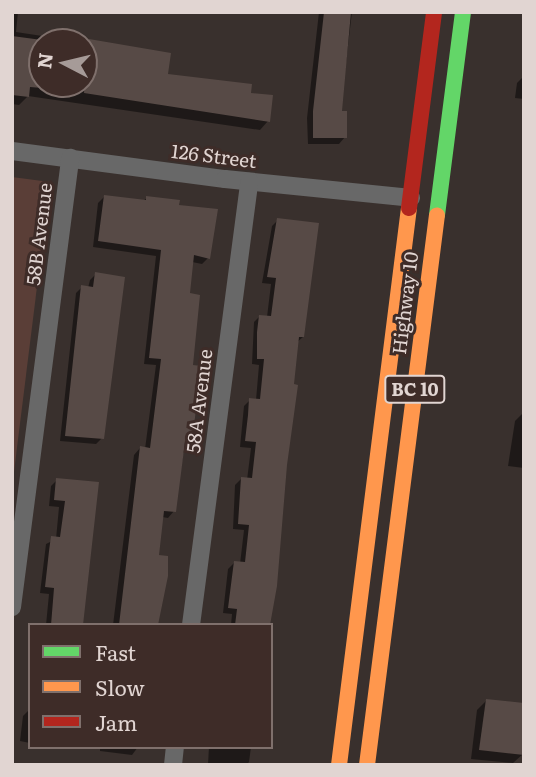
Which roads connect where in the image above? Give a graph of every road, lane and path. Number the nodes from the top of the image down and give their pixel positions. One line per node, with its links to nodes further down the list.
1 (434, 12): 6 (highway, Highway 10 / BC 10)
2 (463, 12): 10 (highway, Highway 10 / BC 10)
3 (12, 151): 4 (street, 126 Street)
4 (70, 158): 5 (street, 126 Street); 7 (street, 58B Avenue)
5 (249, 182): 6 (street, 126 Street); 8 (street, 58A Avenue)
6 (411, 198): 9 (highway, Highway 10 / BC 10)
7 (12, 607)
8 (191, 623)
9 (339, 765)
10 (368, 765)

